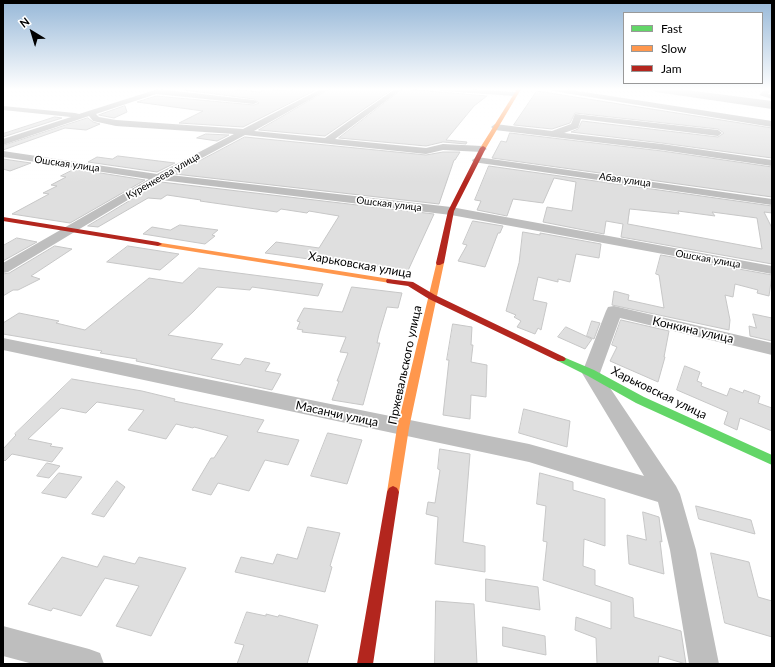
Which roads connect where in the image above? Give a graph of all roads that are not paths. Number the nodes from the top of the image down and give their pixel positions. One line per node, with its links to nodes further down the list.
1 (68, 120): 15 (street)
2 (102, 120): 11 (street)
3 (265, 120): 11 (street, Куренкеева улица)
4 (355, 120): 14 (street)
5 (499, 120): 10 (main road, Пржевальского улица)
6 (577, 120): 13 (street)
7 (612, 120): 12 (street)
8 (746, 120): 9 (street)
9 (772, 124)
10 (495, 127): 13 (street); 16 (main road, Пржевальского улица)
11 (242, 132): 14 (street); 20 (street, Куренкеева улица)
12 (718, 133)
13 (551, 134): 19 (street)
14 (326, 141): 16 (street)
15 (3, 142)
16 (482, 149): 18 (main road, Пржевальского улица)
17 (3, 154): 20 (street, Ошская улица)
18 (477, 160): 21 (street, Абая улица); 22 (main road, Пржевальского улица)
19 (772, 163)
20 (159, 177): 22 (street, Ошская улица); 24 (street, Куренкеева улица)
21 (772, 202)
22 (451, 211): 26 (street, Ошская улица); 27 (main road, Пржевальского улица)
23 (3, 219): 24 (main road, Харьковская улица)
24 (71, 230): 25 (street, Куренкеева улица); 27 (main road, Харьковская улица)
25 (3, 269)
26 (772, 270)
27 (432, 297): 30 (main road, Харьковская улица); 31 (main road, Пржевальского улица)
28 (3, 344): 31 (street, Масанчи улица)
29 (772, 349): 30 (street, Конкина улица)
30 (591, 373): 32 (main road, Харьковская улица); 33 (street)
31 (403, 428): 33 (street, Масанчи улица); 36 (main road, Пржевальского улица)
32 (772, 460)
33 (668, 494): 37 (street)
34 (3, 641): 35 (street)
35 (89, 664)
36 (366, 664)
37 (704, 664)

